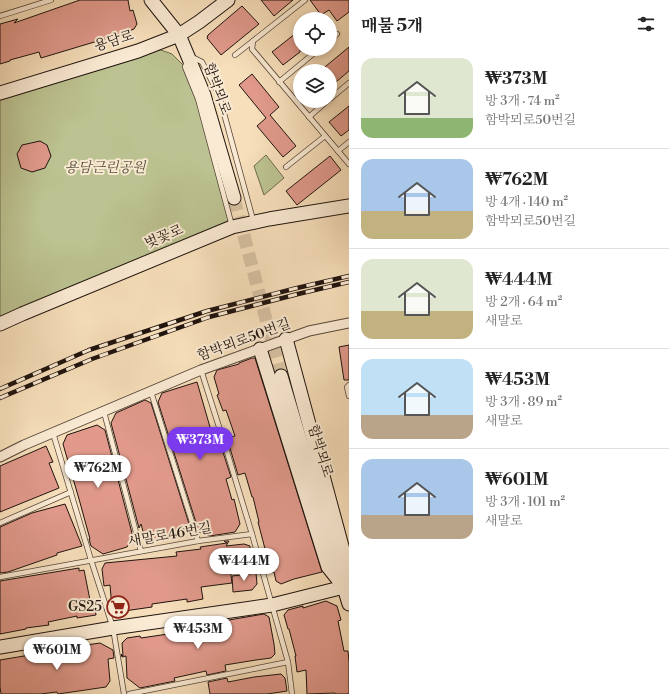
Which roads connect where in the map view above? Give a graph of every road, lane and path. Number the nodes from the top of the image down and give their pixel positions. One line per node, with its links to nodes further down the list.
1 (51, 0): 5 (lane)
2 (151, 0): 6 (street, 함박뫼로)
3 (228, 0): 6 (street, 용담로)
4 (305, 0): 7 (lane)
5 (0, 15)
6 (179, 35): 8 (street, 함박뫼로); 13 (street, 용담로)
7 (253, 41): 9 (lane); 11 (lane)
8 (187, 54): 22 (street, 함박뫼로); 24 (lane); 25 (lane)
9 (235, 55)
10 (311, 56): 11 (lane)
11 (280, 82): 16 (lane)
12 (349, 83): 14 (lane)
13 (0, 93)
14 (337, 93)
15 (319, 108): 16 (lane)
16 (309, 116): 17 (lane)
17 (325, 136): 19 (lane); 21 (lane)
18 (349, 142): 19 (lane)
19 (338, 151): 20 (lane)
20 (349, 164)
21 (286, 167)
22 (234, 198)
23 (349, 206): 24 (street, 벚꽃로)
24 (254, 222): 25 (street, 벚꽃로)
25 (232, 227): 27 (street, 벚꽃로)
26 (349, 323): 28 (street, 함박뫼로50번길)
27 (0, 324)
28 (286, 339): 29 (street, 함박뫼로50번길); 45 (street)
29 (260, 349): 30 (street, 함박뫼로50번길); 45 (street)
30 (201, 370): 33 (street, 함박뫼로50번길); 40 (lane)
31 (281, 376): 45 (street, 함박뫼로)
32 (349, 385): 34 (lane)
33 (151, 392): 35 (street, 함박뫼로50번길); 41 (lane)
34 (348, 396)
35 (104, 412): 36 (street, 함박뫼로50번길); 42 (lane)
36 (54, 433): 37 (street, 함박뫼로50번길); 38 (lane)
37 (0, 457)
38 (71, 492): 39 (lane); 43 (lane)
39 (0, 523)
40 (252, 534): 41 (lane, 새말로46번길); 46 (lane)
41 (198, 541): 42 (lane, 새말로46번길)
42 (141, 551): 43 (lane, 새말로46번길)
43 (91, 560): 44 (lane, 새말로46번길); 48 (lane)
44 (0, 577)
45 (347, 588): 46 (street); 47 (street, 함박뫼로)
46 (272, 604): 48 (street); 50 (lane)
47 (349, 604)
48 (113, 628): 49 (street); 51 (lane)
49 (0, 647)
50 (288, 662): 52 (lane); 53 (lane)
51 (124, 694)
52 (129, 694)
53 (292, 694)

